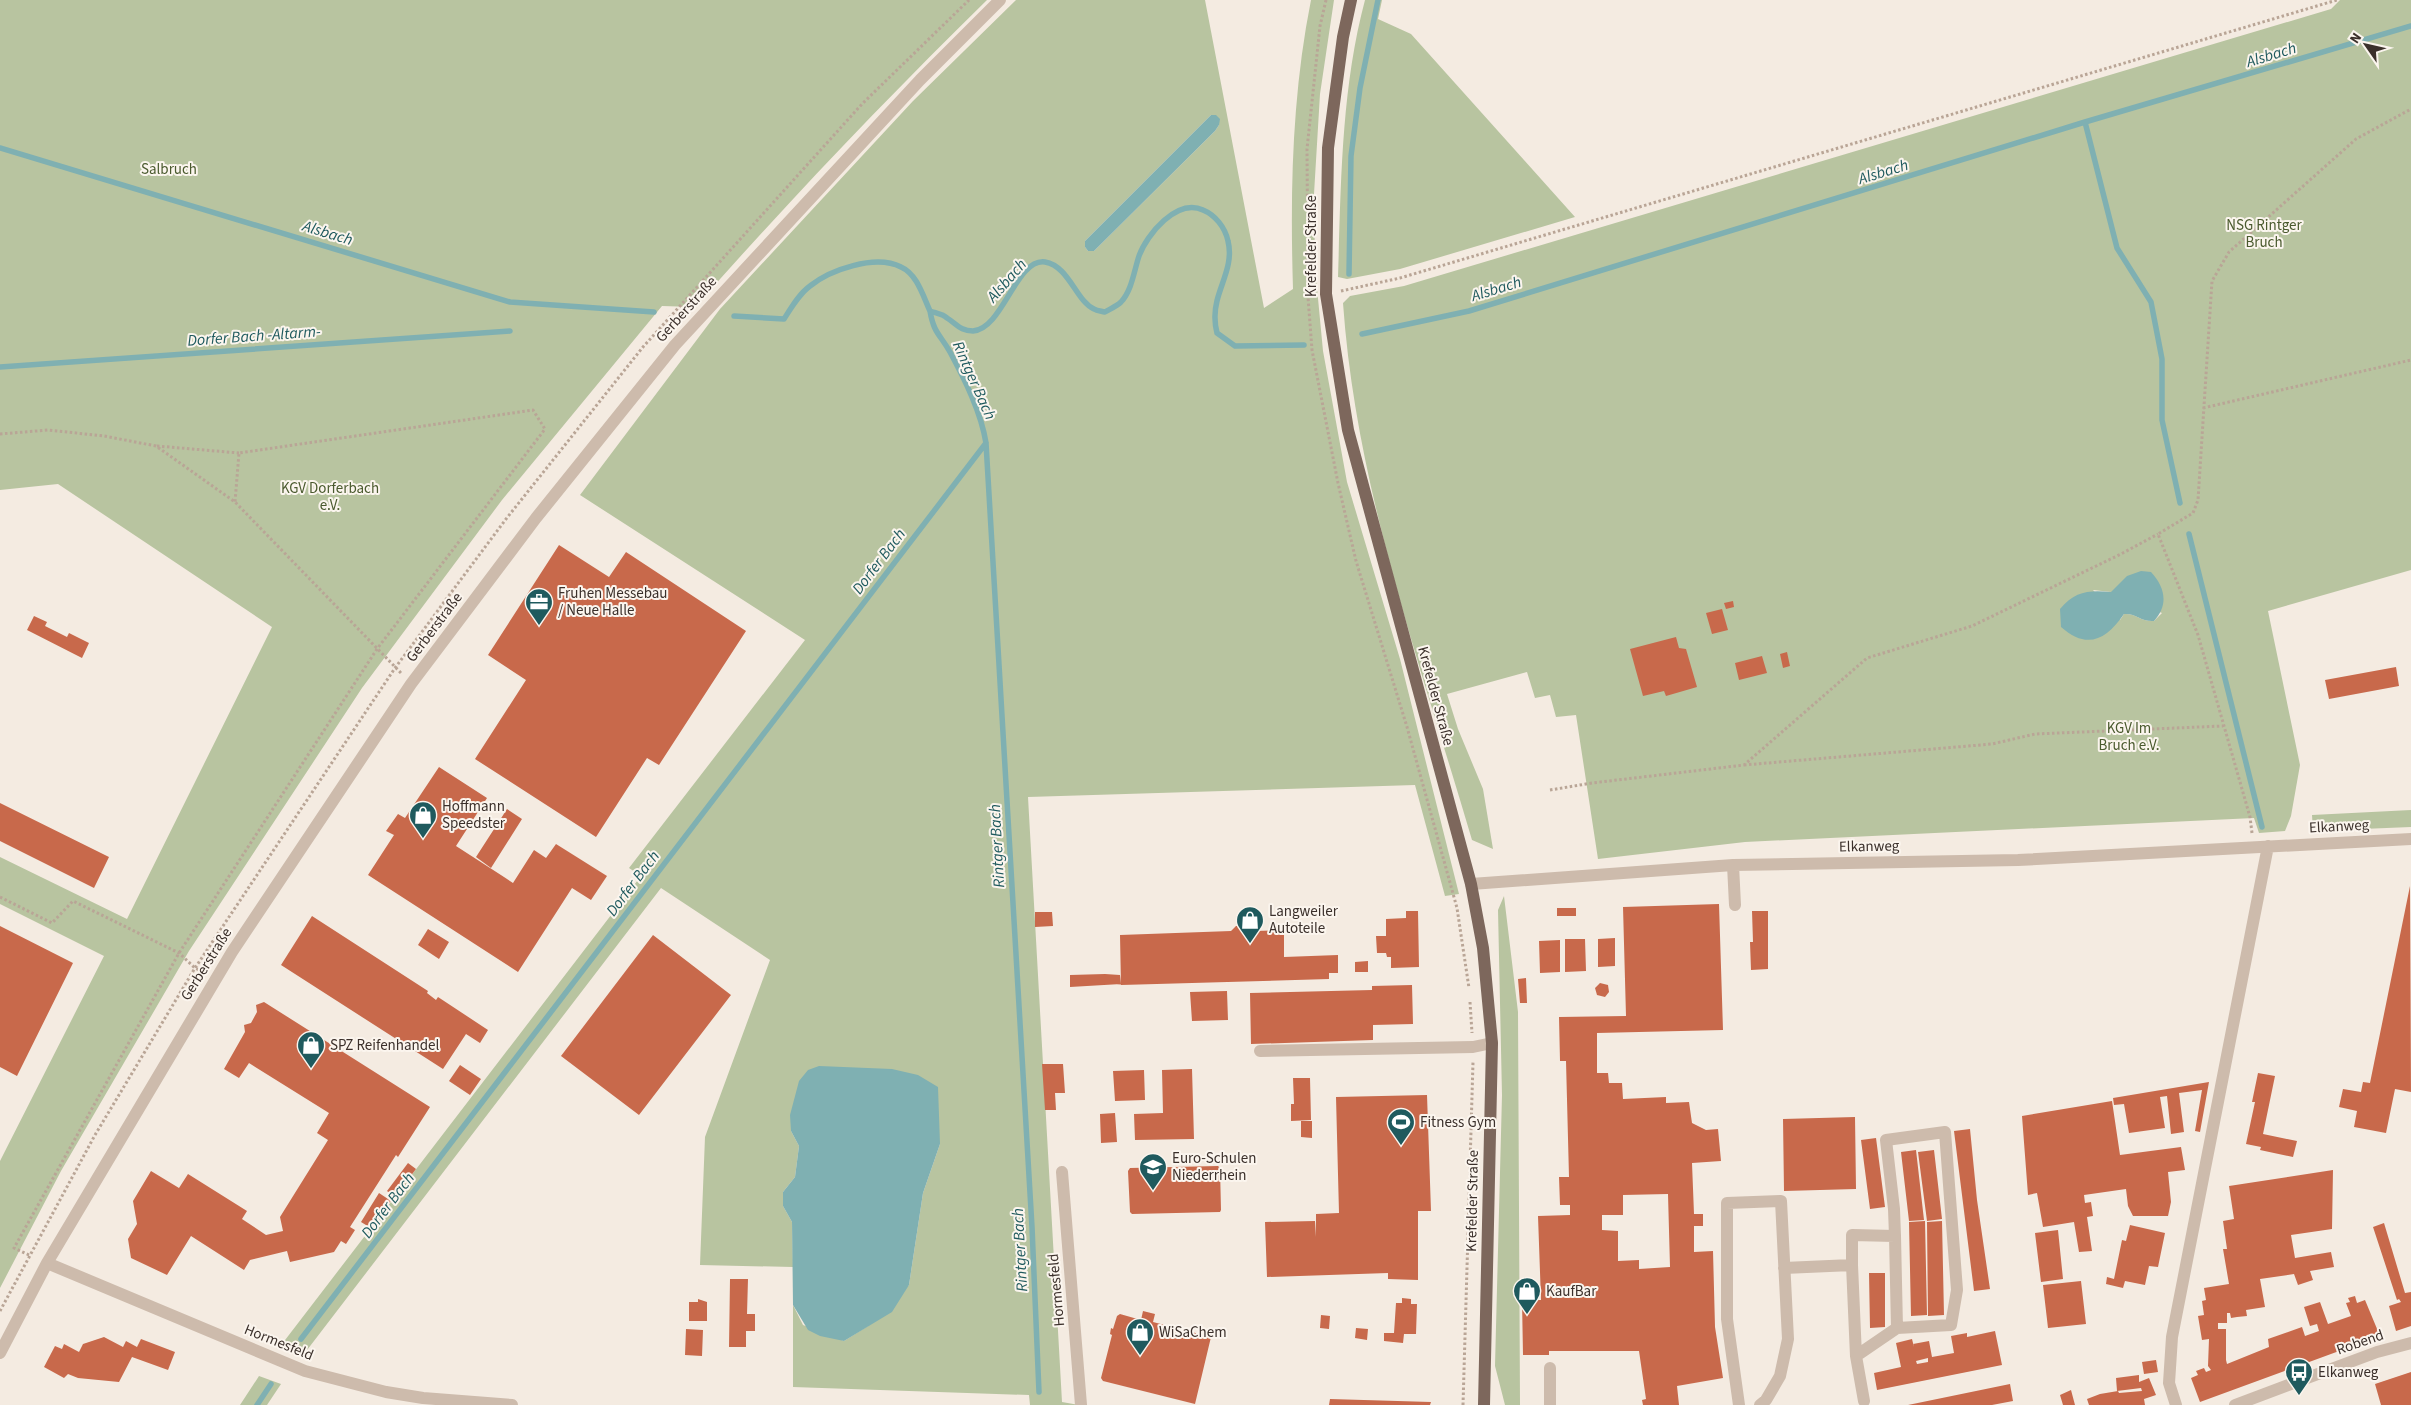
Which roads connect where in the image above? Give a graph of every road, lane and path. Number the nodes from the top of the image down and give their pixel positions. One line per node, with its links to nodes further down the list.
1 (1000, 0): 16 (street, Gerberstraße)
2 (1326, 0): 30 (path)
3 (1350, 0): 7 (main road, Krefelder Straße)
4 (2336, 0): 5 (path)
5 (2331, 1): 7 (path)
6 (2411, 109): 9 (path)
7 (1326, 294): 24 (main road, Krefelder Straße)
8 (2411, 360): 9 (path)
9 (2203, 408): 14 (path)
10 (0, 434): 11 (path)
11 (156, 446): 12 (path); 13 (path)
12 (239, 453): 13 (path); 15 (path)
13 (235, 502): 15 (path)
14 (2158, 534): 17 (path); 18 (path)
15 (377, 649): 16 (path); 27 (path)
16 (411, 684): 28 (street, Gerberstraße)
17 (2223, 726): 18 (path); 21 (path)
18 (1744, 765): 19 (path)
19 (1550, 790)
20 (2411, 839): 22 (street, Elkanweg)
21 (2253, 846): 22 (street, Elkanweg); 23 (street, Elkanweg)
22 (2268, 846): 50 (street)
23 (1733, 865): 24 (street, Elkanweg); 26 (street)
24 (1471, 884): 29 (main road, Krefelder Straße)
25 (0, 897): 27 (path)
26 (1735, 905)
27 (179, 952): 28 (path); 34 (path)
28 (216, 977): 34 (street, Gerberstraße)
29 (1492, 1043): 30 (street); 46 (main road, Krefelder Straße)
30 (1473, 1047): 31 (street); 45 (path)
31 (1260, 1050)
32 (1062, 1172): 44 (street, Hormesfeld)
33 (1895, 1236): 35 (street); 37 (street); 37 (street)
34 (47, 1263): 39 (street, Gerberstraße); 43 (street, Hormesfeld)
35 (1852, 1265): 36 (street); 40 (street)
36 (1784, 1268): 48 (street); 49 (street)
37 (1897, 1328): 40 (street)
38 (2411, 1343): 51 (street, Robend)
39 (0, 1353)
40 (1856, 1356): 42 (street)
41 (1550, 1368): 47 (street)
42 (1864, 1401)
43 (512, 1405)
44 (1081, 1405)
45 (1463, 1405)
46 (1484, 1405)
47 (1550, 1405)
48 (1739, 1405)
49 (1760, 1405)
50 (2176, 1405)
51 (2235, 1405)

